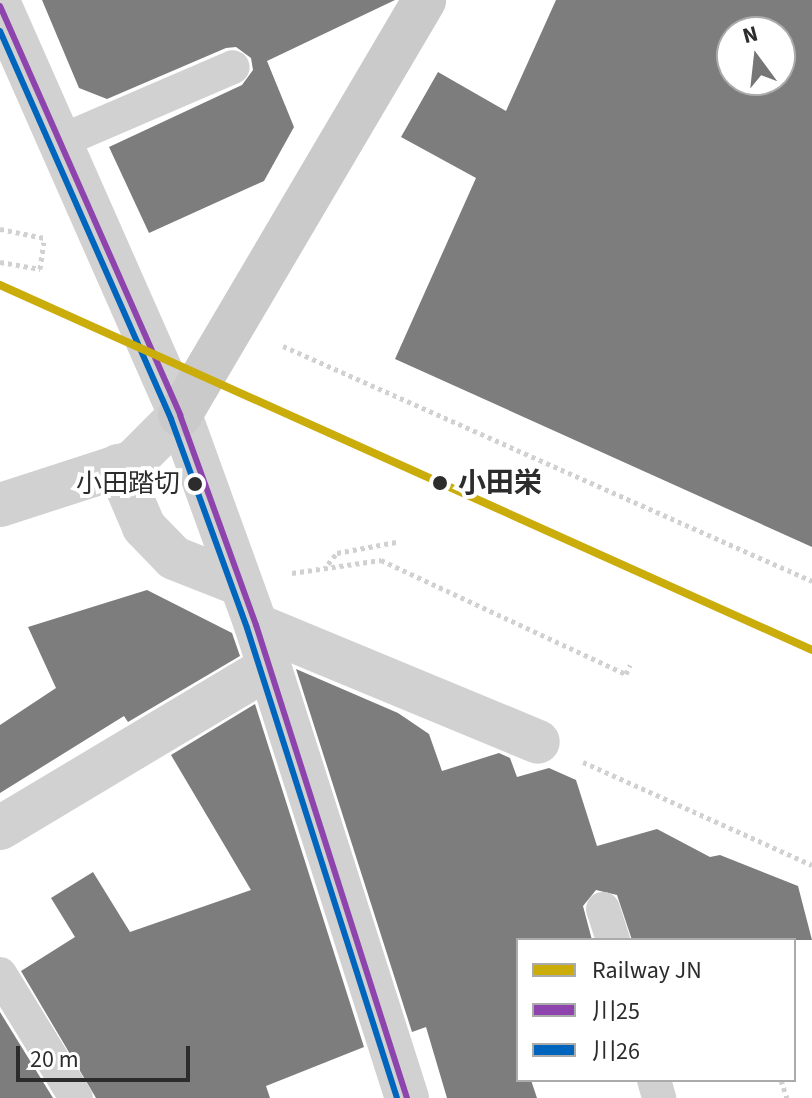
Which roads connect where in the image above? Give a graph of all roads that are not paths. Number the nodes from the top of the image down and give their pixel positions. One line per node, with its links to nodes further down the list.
1 (424, 0): 5 (street)
2 (0, 6): 4 (street)
3 (233, 67): 4 (lane)
4 (59, 142): 5 (street)
5 (180, 415): 6 (street); 8 (street)
6 (118, 466): 7 (street); 8 (street)
7 (0, 505)
8 (240, 584): 9 (street)
9 (256, 625): 10 (street); 11 (street)
10 (269, 667): 12 (street); 15 (street)
11 (538, 742)
12 (0, 828)
13 (0, 974): 14 (lane)
14 (76, 1098)
15 (407, 1098)

